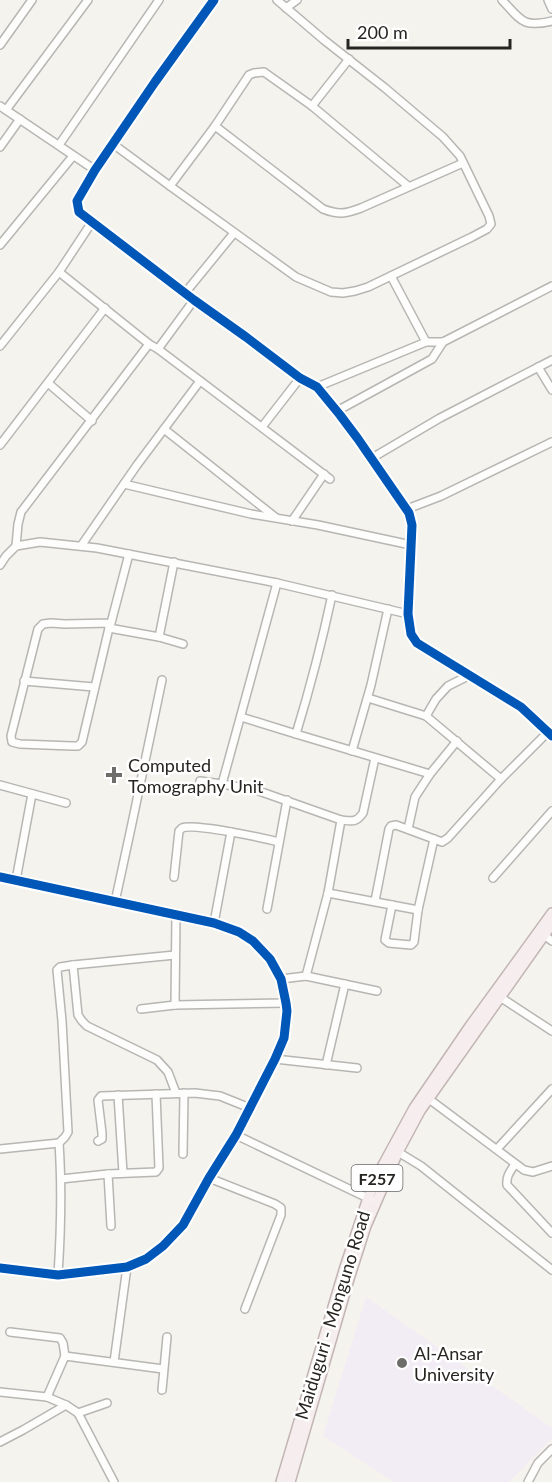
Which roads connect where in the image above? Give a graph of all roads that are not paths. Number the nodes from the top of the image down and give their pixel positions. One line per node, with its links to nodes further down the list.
1 (32, 0): 12 (street)
2 (88, 0): 15 (street)
3 (159, 0): 19 (street)
4 (214, 0): 18 (street)
5 (277, 0): 9 (street)
6 (297, 0): 9 (street)
7 (502, 0): 11 (street)
8 (548, 0): 10 (street)
9 (286, 8): 13 (street)
10 (552, 9)
11 (552, 21)
12 (0, 45)
13 (349, 59): 14 (street); 22 (street)
14 (312, 106): 17 (street); 25 (street)
15 (3, 108): 16 (street)
16 (20, 120): 19 (street); 20 (street)
17 (215, 126): 24 (street); 25 (street)
18 (113, 144): 23 (street); 24 (street)
19 (59, 145): 21 (street)
20 (0, 147)
21 (73, 156): 23 (street); 28 (street)
22 (463, 163): 25 (street); 30 (street)
23 (95, 170): 26 (street)
24 (170, 186): 27 (street)
25 (408, 186)
26 (92, 222): 29 (street); 32 (street)
27 (234, 233): 30 (street); 32 (street)
28 (0, 244)
29 (59, 272): 34 (street); 38 (street)
30 (391, 276): 35 (street)
31 (552, 286): 36 (street)
32 (185, 293): 33 (street)
33 (194, 300): 39 (street); 42 (street)
34 (105, 308): 37 (street); 44 (street)
35 (426, 342): 36 (street); 45 (street)
36 (443, 342): 47 (street)
37 (149, 344): 39 (street); 48 (street)
38 (0, 346)
39 (158, 349): 43 (street)
40 (552, 360): 41 (street)
41 (538, 367): 46 (street); 53 (street)
42 (300, 378): 45 (street); 49 (street)
43 (200, 381): 49 (street); 50 (street)
44 (48, 383): 48 (street); 52 (street)
45 (317, 387): 47 (street)
46 (552, 390)
47 (337, 411): 53 (street)
48 (92, 421): 59 (street)
49 (262, 427): 57 (street)
50 (164, 429): 54 (street); 56 (street)
51 (552, 442): 55 (street)
52 (0, 445)
53 (372, 458): 55 (street)
54 (124, 484): 56 (street); 60 (street)
55 (407, 509): 58 (street)
56 (276, 518): 57 (street)
57 (292, 521): 58 (street)
58 (411, 545): 67 (street)
59 (16, 546): 60 (street); 63 (street)
60 (81, 546): 61 (street)
61 (129, 554): 62 (street); 68 (street)
62 (174, 562): 64 (street); 69 (street)
63 (0, 565)
64 (277, 583): 65 (street); 77 (street)
65 (332, 595): 66 (street); 79 (street)
66 (388, 609): 67 (street); 75 (street)
67 (408, 614): 71 (street)
68 (110, 625): 69 (street); 73 (street); 74 (street)
69 (159, 637): 70 (street)
70 (183, 644)
71 (470, 675): 76 (street); 78 (street)
72 (162, 680): 102 (street)
73 (24, 681): 74 (street); 74 (street)
74 (94, 687)
75 (368, 698): 76 (street); 81 (street)
76 (426, 716): 80 (street)
77 (241, 717): 79 (street); 86 (street)
78 (550, 734): 84 (street)
79 (296, 735): 81 (street)
80 (457, 741): 83 (street); 84 (street)
81 (352, 751): 82 (street)
82 (375, 758): 83 (street); 92 (street)
83 (430, 774): 93 (street)
84 (501, 779): 95 (street)
85 (200, 781): 86 (street)
86 (222, 784): 89 (street)
87 (0, 785): 88 (street)
88 (32, 794): 90 (street); 100 (street)
89 (287, 800): 92 (street); 96 (street)
90 (66, 803)
91 (552, 811): 99 (street)
92 (341, 820): 101 (street)
93 (408, 829): 95 (street); 103 (street)
94 (231, 832): 96 (street); 98 (street); 109 (street)
95 (434, 839): 106 (street)
96 (279, 842): 105 (street)
97 (0, 877): 100 (street)
98 (174, 877)
99 (492, 878)
100 (16, 880): 102 (street)
101 (328, 893): 103 (street); 114 (street)
102 (115, 902): 108 (street)
103 (375, 902): 104 (street)
104 (392, 905): 106 (street); 106 (street)
105 (267, 909)
106 (418, 910)
107 (552, 913): 145 (main road, Maiduguri - Monguno Road / F257)
108 (176, 914): 109 (street); 112 (street)
109 (214, 923): 115 (street)
110 (552, 924): 111 (main road, Maiduguri - Monguno Road / F257)
111 (548, 938): 118 (main road, Maiduguri - Monguno Road / F257)
112 (175, 955): 113 (street); 120 (street)
113 (73, 965): 127 (street); 134 (street)
114 (306, 976): 115 (street); 116 (street)
115 (281, 979): 119 (street)
116 (345, 984): 117 (street); 124 (street)
117 (377, 991)
118 (500, 997): 122 (street); 130 (main road, Maiduguri - Monguno Road / F257)
119 (286, 1003): 120 (street); 123 (street)
120 (175, 1005): 121 (street)
121 (141, 1009)
122 (552, 1030)
123 (275, 1059): 124 (street); 131 (street)
124 (326, 1065): 125 (street)
125 (357, 1068)
126 (552, 1089): 136 (street)
127 (180, 1093): 128 (street); 131 (street); 138 (street)
128 (156, 1094): 129 (street); 141 (street)
129 (118, 1095): 133 (street); 141 (street)
130 (429, 1099): 136 (street); 137 (main road, Maiduguri - Monguno Road / F257)
131 (250, 1108): 132 (street)
132 (236, 1135): 143 (street); 145 (street)
133 (98, 1141)
134 (58, 1143): 135 (street); 144 (street)
135 (0, 1149)
136 (497, 1149): 139 (street)
137 (398, 1152): 145 (main road, Maiduguri - Monguno Road / F257); 150 (street)
138 (183, 1154)
139 (515, 1164): 140 (street); 147 (street)
140 (552, 1166)
141 (123, 1173): 142 (street)
142 (108, 1174): 144 (street); 146 (street)
143 (209, 1178): 149 (street); 152 (street)
144 (61, 1179): 151 (street)
145 (372, 1200): 167 (main road, Maiduguri - Monguno Road / F257); 168 (main road, Maiduguri - Monguno Road / F257)
146 (111, 1226)
147 (552, 1233)
148 (0, 1268): 151 (street)
149 (127, 1268): 151 (street); 156 (street)
150 (552, 1270)
151 (58, 1275)
152 (245, 1309)
153 (10, 1332): 155 (street)
154 (167, 1337): 157 (street)
155 (65, 1356): 156 (street); 160 (street)
156 (114, 1362): 157 (street)
157 (163, 1369): 158 (street)
158 (162, 1390)
159 (0, 1392): 160 (street)
160 (47, 1397): 162 (street)
161 (107, 1403): 163 (street)
162 (66, 1405): 163 (street); 164 (street)
163 (78, 1413): 166 (street)
164 (0, 1442)
165 (552, 1449): 169 (street)
166 (114, 1482)
167 (281, 1482)
168 (290, 1482)
169 (528, 1482)

